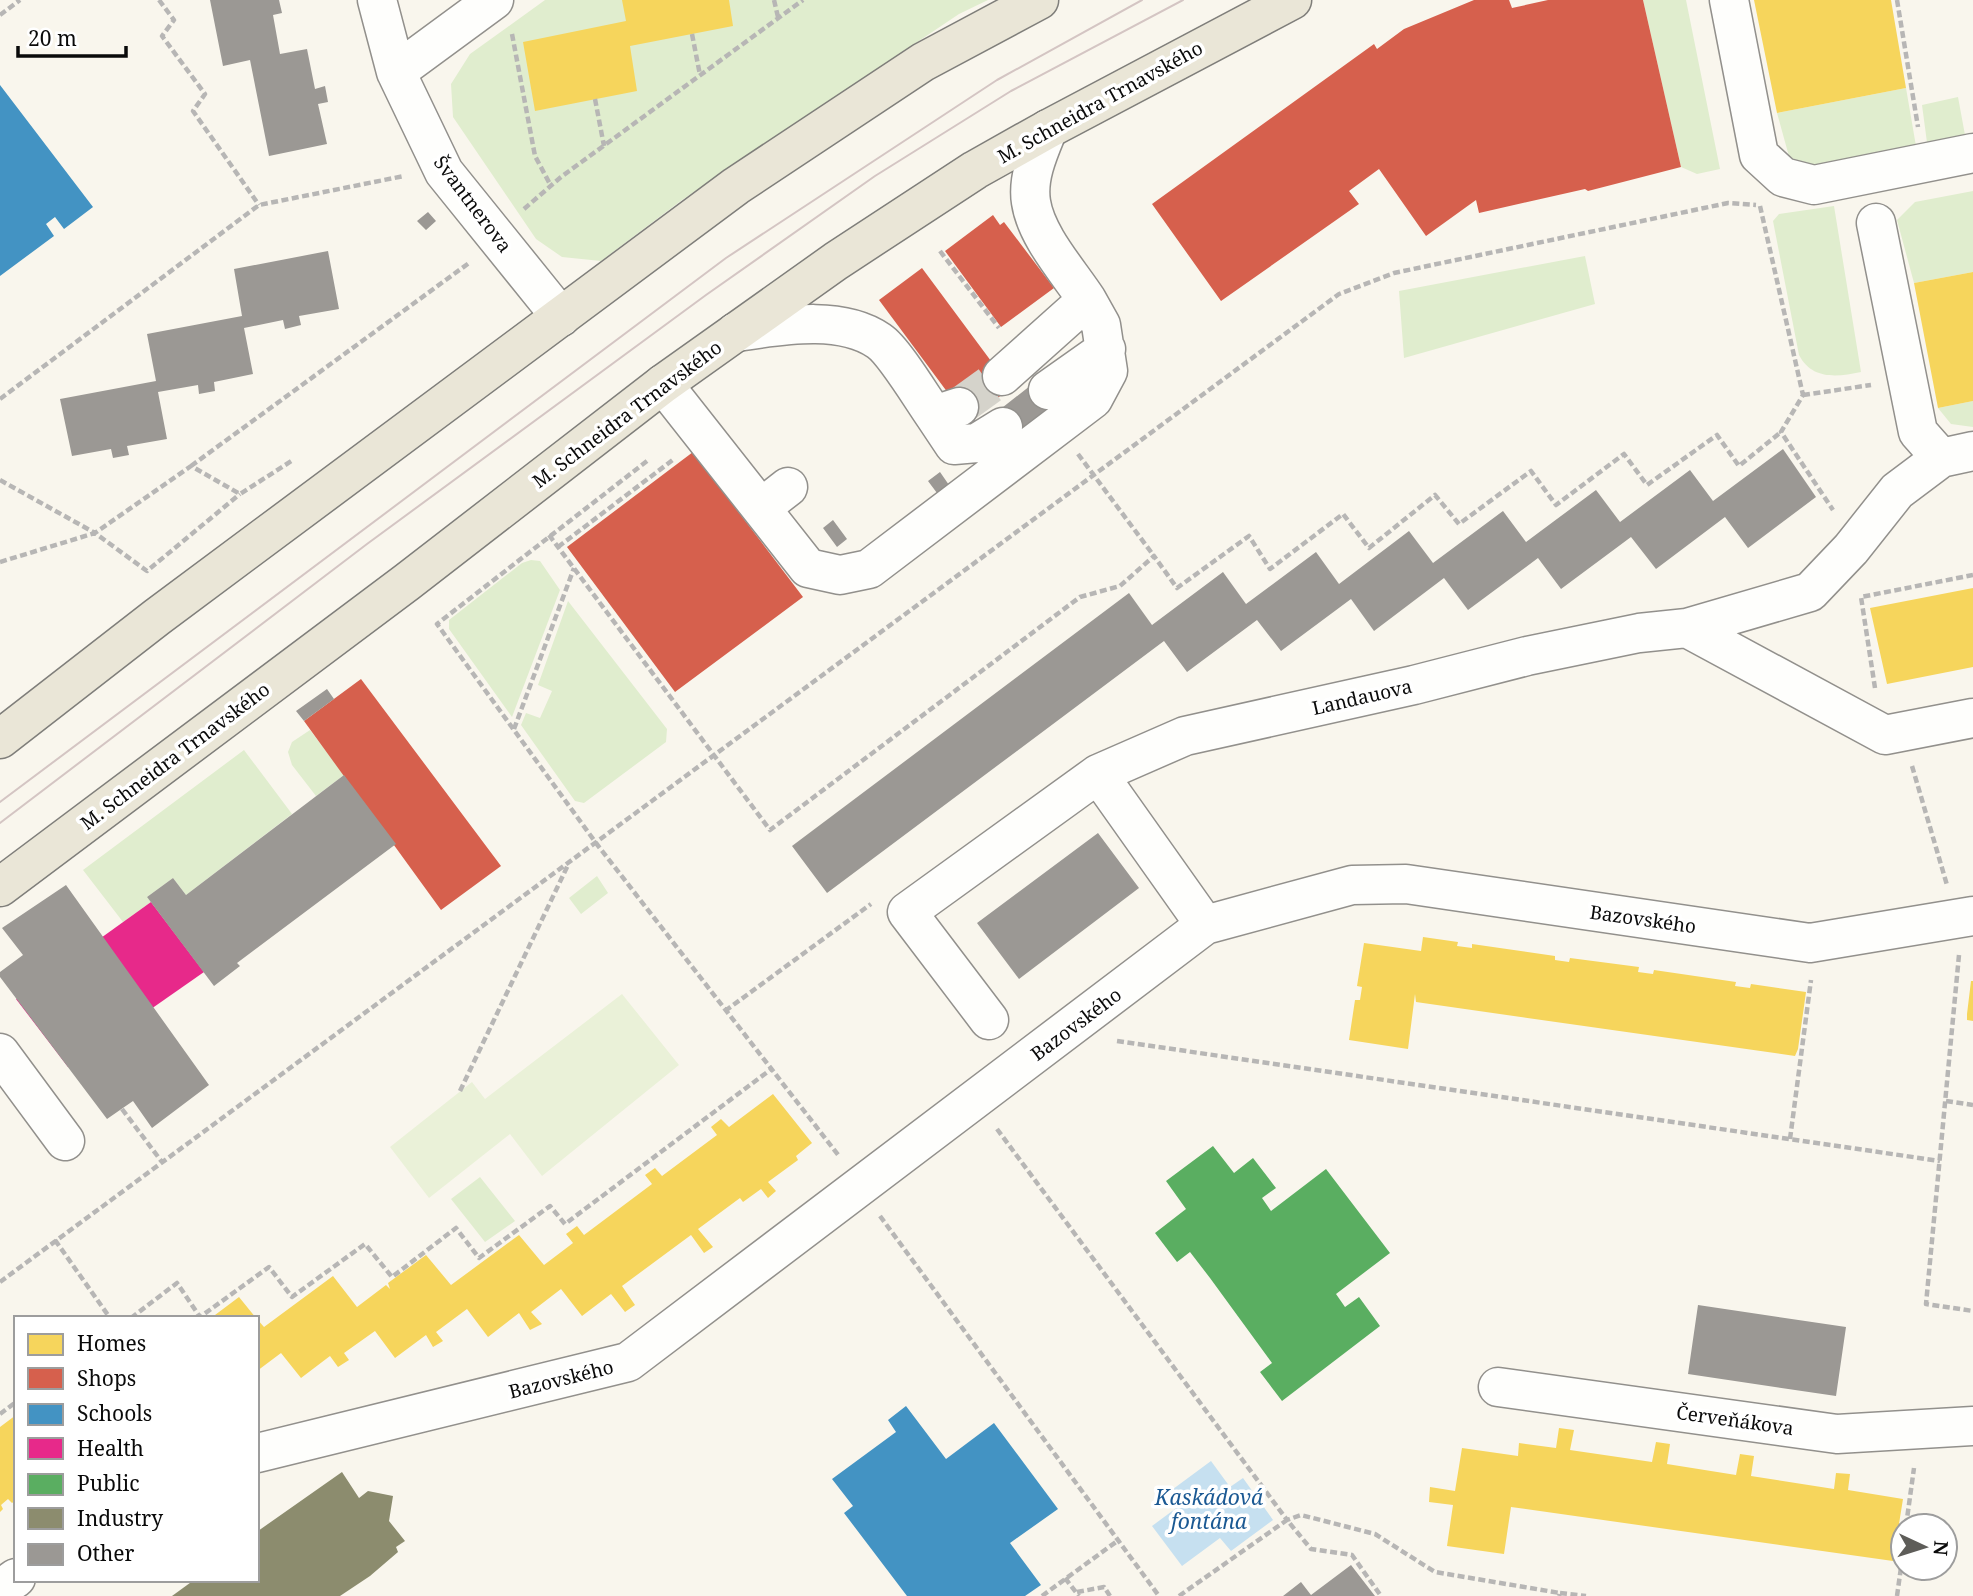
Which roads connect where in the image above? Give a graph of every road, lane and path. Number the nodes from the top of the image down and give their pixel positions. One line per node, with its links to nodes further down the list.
1 (20, 0): 11 (path)
2 (159, 0): 25 (path)
3 (377, 0): 15 (street, Švantnerova)
4 (494, 0): 15 (street)
5 (774, 0): 12 (path)
6 (803, 0): 12 (path)
7 (1040, 0): 31 (main road)
8 (1292, 0): 18 (main road, M. Schneidra Trnavského)
9 (1729, 0): 24 (street)
10 (1897, 0): 21 (path)
11 (0, 15)
12 (778, 17): 16 (path)
13 (692, 34): 16 (path)
14 (514, 44): 23 (path)
15 (396, 72): 31 (street, Švantnerova)
16 (700, 75): 19 (path)
17 (595, 99): 19 (path)
18 (1048, 128): 30 (street); 32 (main road, M. Schneidra Trnavského)
19 (604, 146): 23 (path)
20 (1973, 153): 21 (street)
21 (1924, 163): 24 (street)
22 (414, 174): 25 (path)
23 (551, 186): 26 (path)
24 (1771, 191): 37 (path); 47 (path)
25 (259, 205): 38 (path)
26 (528, 206)
27 (1876, 223): 35 (street)
28 (940, 251): 33 (path)
29 (473, 261): 46 (path)
30 (1087, 300): 34 (street); 39 (street)
31 (561, 317): 62 (main road)
32 (736, 332): 36 (main road, M. Schneidra Trnavského); 40 (street)
33 (1002, 332)
34 (1002, 376)
35 (1908, 380): 37 (path); 43 (street)
36 (663, 384): 39 (street); 67 (main road, M. Schneidra Trnavského)
37 (1803, 395): 41 (path)
38 (0, 399)
39 (1053, 408): 47 (path)
40 (1003, 427)
41 (1781, 432): 50 (path); 54 (path)
42 (682, 453): 53 (path)
43 (1957, 455): 58 (street, Landauova)
44 (293, 460): 49 (path)
45 (647, 461): 52 (path)
46 (191, 466): 49 (path); 51 (path)
47 (1094, 476): 54 (path); 63 (path)
48 (0, 480): 51 (path)
49 (240, 494): 51 (path)
50 (1834, 511)
51 (95, 533): 55 (path)
52 (550, 535): 53 (path); 60 (path)
53 (558, 547): 56 (path)
54 (1154, 556): 63 (path)
55 (0, 562)
56 (574, 568): 60 (path); 63 (path)
57 (1973, 575): 61 (path)
58 (1687, 628): 61 (street); 64 (street, Landauova)
59 (1973, 718): 61 (street)
60 (513, 730): 65 (path)
61 (1902, 732): 69 (path)
62 (0, 739)
63 (715, 756): 65 (path)
64 (1098, 774): 68 (street, Landauova); 70 (street)
65 (596, 843): 66 (path); 72 (path)
66 (569, 863): 77 (path); 85 (path)
67 (0, 887)
68 (890, 907): 72 (path); 73 (street)
69 (1965, 917): 70 (street, Bazovského); 78 (path)
70 (1205, 925): 97 (street, Bazovského)
71 (1813, 969): 82 (path)
72 (725, 1011): 76 (path)
73 (989, 1020)
74 (1103, 1039): 82 (path)
75 (0, 1053): 83 (street)
76 (769, 1070): 86 (path); 94 (path)
77 (460, 1091)
78 (1945, 1101): 79 (path); 84 (path)
79 (1973, 1105)
80 (122, 1109): 85 (path)
81 (984, 1134): 100 (path)
82 (1790, 1139): 84 (path)
83 (65, 1141)
84 (1940, 1161): 90 (path)
85 (162, 1162): 88 (path)
86 (847, 1167)
87 (877, 1211): 101 (path)
88 (55, 1240): 89 (path); 91 (path)
89 (0, 1282)
90 (1973, 1311)
91 (109, 1316)
92 (134, 1316): 93 (path)
93 (199, 1316)
94 (201, 1316)
95 (1498, 1387): 96 (street, Červeňákova)
96 (1973, 1426)
97 (259, 1453)
98 (1915, 1458): 99 (path)
99 (1908, 1512)
100 (1287, 1520): 104 (path); 108 (path); 109 (path)
101 (1120, 1539): 102 (path); 105 (path)
102 (1065, 1577): 103 (path); 106 (path)
103 (1078, 1594): 107 (path)
104 (1560, 1594): 110 (path)
105 (1157, 1595)
106 (1042, 1596)
107 (1110, 1596)
108 (1179, 1596)
109 (1381, 1596)
110 (1586, 1596)

